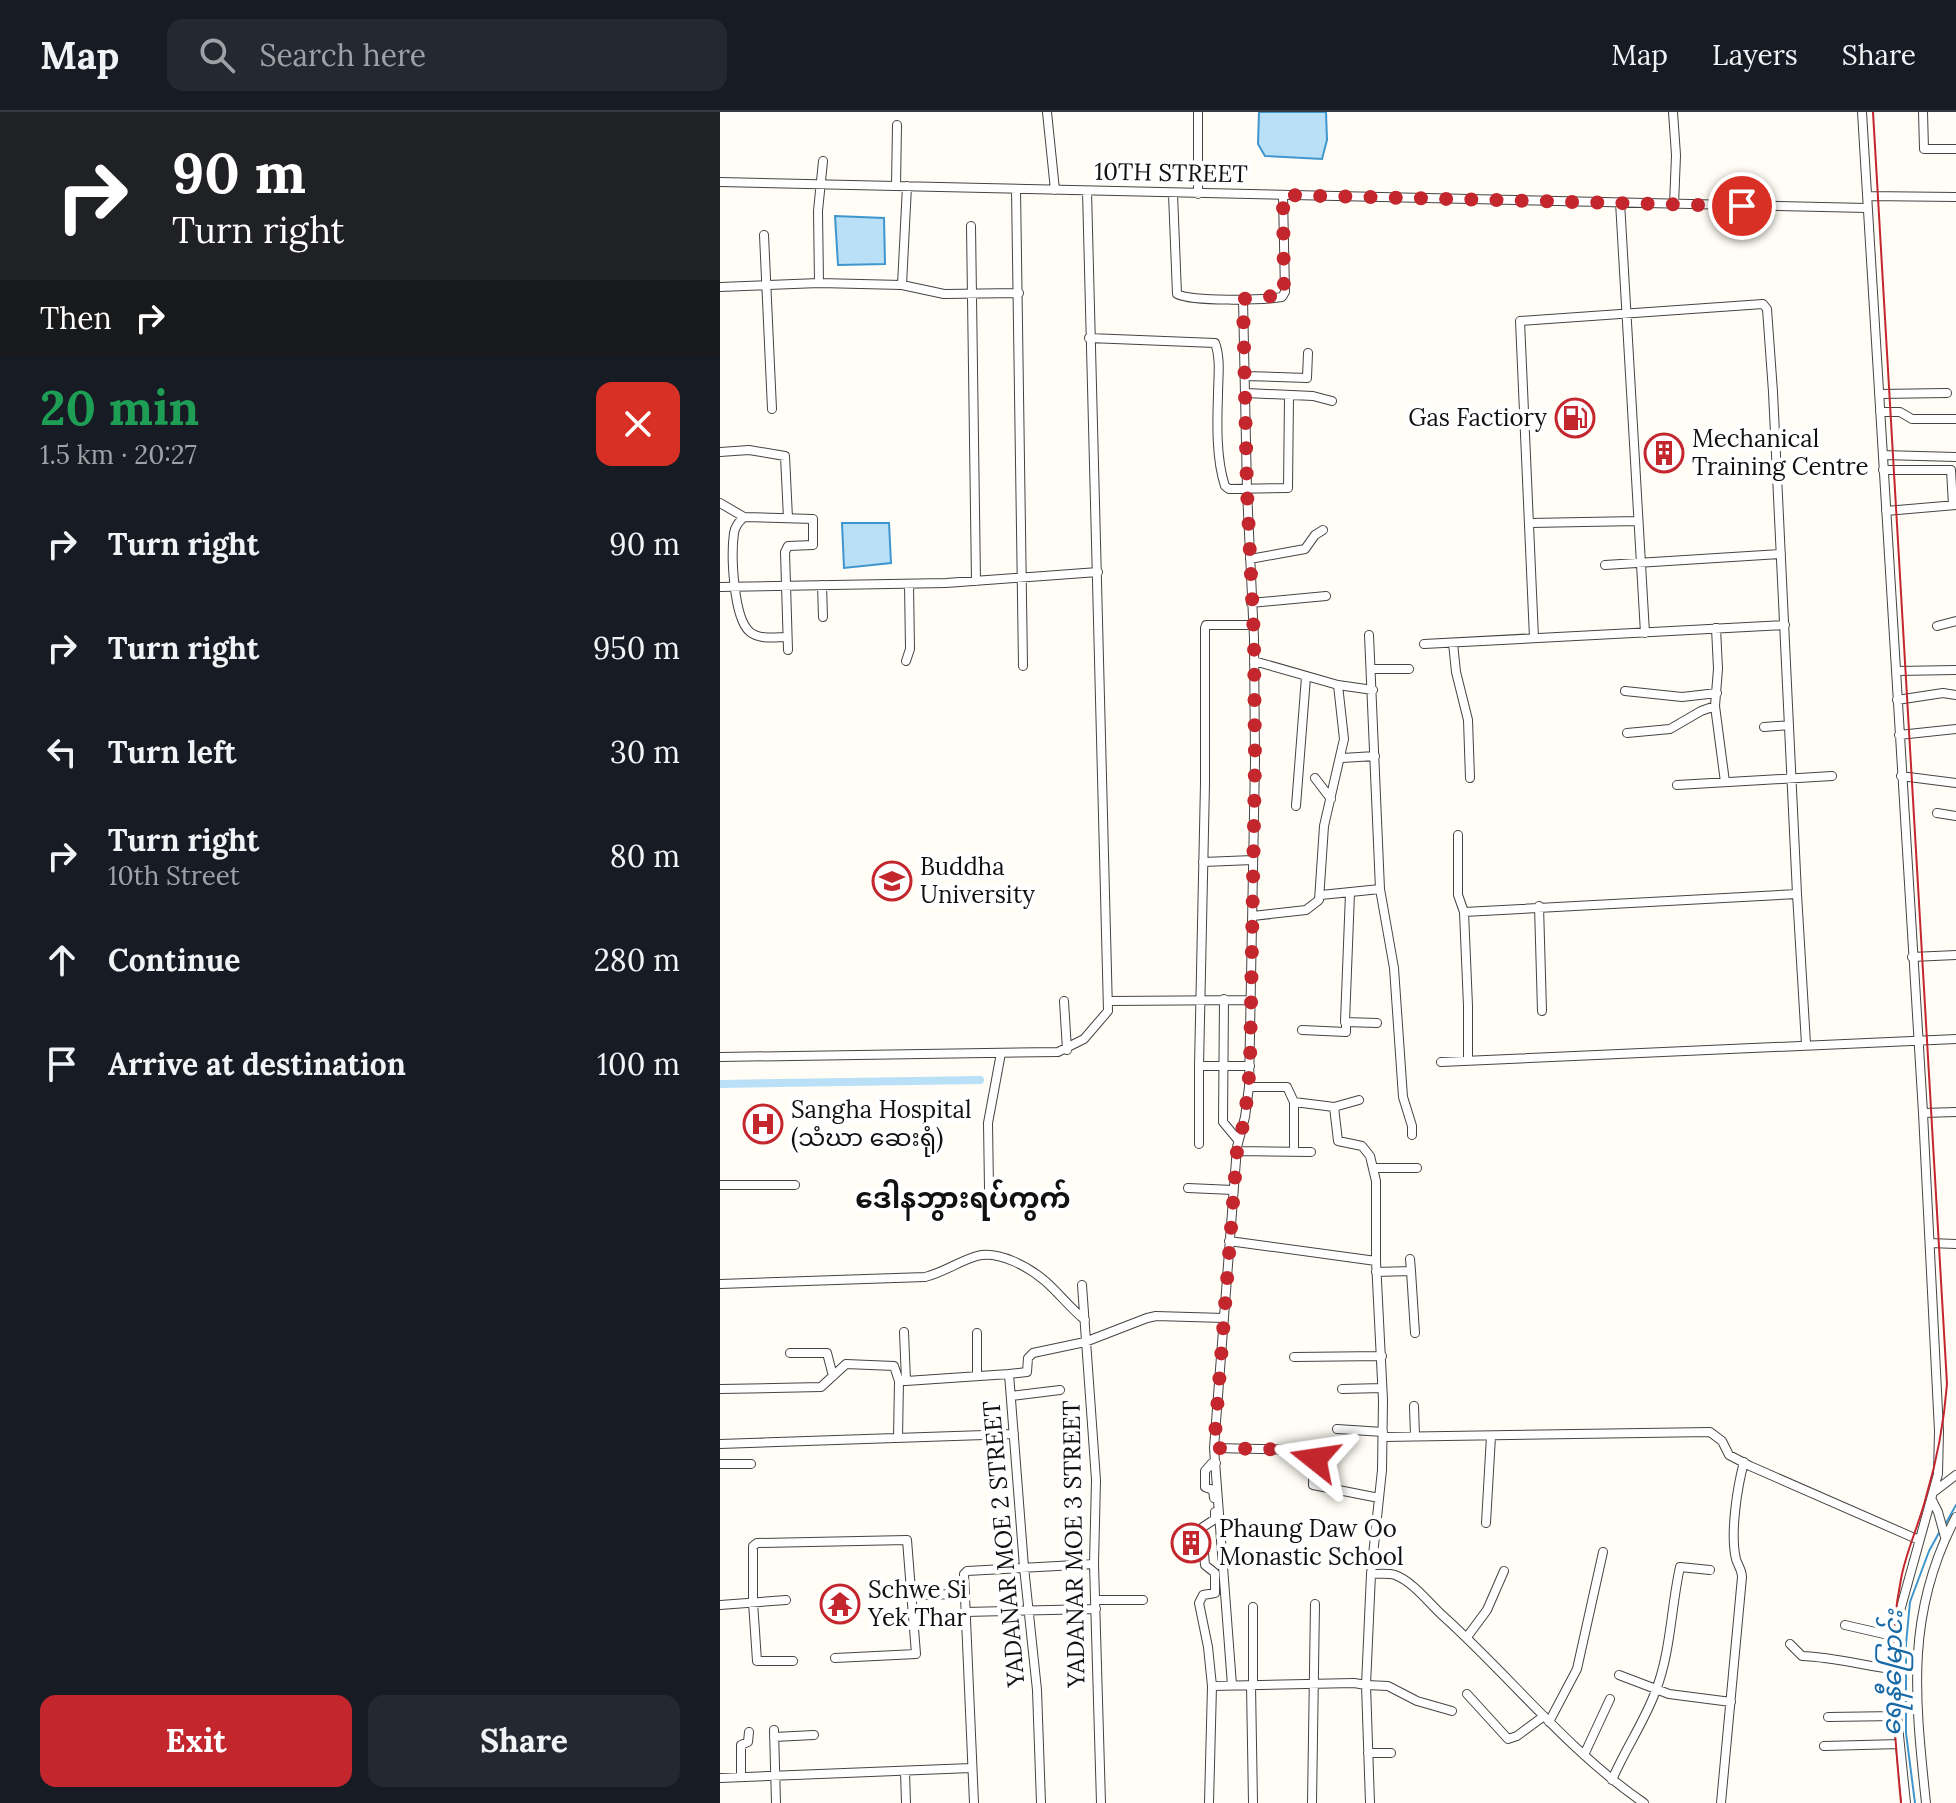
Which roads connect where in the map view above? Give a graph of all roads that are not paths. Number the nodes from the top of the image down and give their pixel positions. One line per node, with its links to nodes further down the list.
1 (1047, 112): 14 (street)
2 (1198, 112): 17 (street)
3 (1673, 112): 22 (street)
4 (1862, 112): 19 (street)
5 (1923, 112): 7 (street)
6 (897, 125): 11 (street)
7 (1956, 149)
8 (823, 161): 10 (street)
9 (720, 182): 10 (street, 10TH STREET)
10 (820, 185): 11 (street, 10TH STREET); 26 (street)
11 (896, 186): 12 (street, 10TH STREET)
12 (907, 186): 13 (street, 10TH STREET); 28 (street)
13 (1016, 189): 14 (street, 10TH STREET); 30 (street)
14 (1055, 190): 15 (street, 10TH STREET)
15 (1087, 191): 16 (street, 10TH STREET); 34 (street)
16 (1173, 194): 17 (street, 10TH STREET); 32 (street)
17 (1198, 194): 18 (street, 10TH STREET)
18 (1283, 195): 21 (street, 10TH STREET); 32 (street)
19 (1867, 196): 20 (street); 23 (street)
20 (1956, 197)
21 (1620, 202): 22 (street, 10TH STREET); 33 (street)
22 (1674, 205): 23 (street, 10TH STREET)
23 (1867, 208): 39 (street)
24 (971, 226): 31 (street)
25 (764, 235): 27 (street)
26 (819, 283): 27 (street); 28 (street)
27 (765, 285): 29 (street); 42 (street)
28 (902, 285): 31 (street)
29 (720, 287)
30 (1019, 293): 31 (street); 64 (street)
31 (971, 294): 65 (street)
32 (1243, 299): 36 (street)
33 (1626, 313): 56 (street); 57 (street); 59 (street)
34 (1089, 338): 50 (street); 63 (street)
35 (1308, 353): 36 (street)
36 (1245, 376): 37 (street)
37 (1246, 393): 40 (street); 50 (street)
38 (1947, 393): 39 (street)
39 (1879, 394): 43 (street)
40 (1289, 396): 41 (street); 50 (street)
41 (1332, 401)
42 (772, 409)
43 (1880, 412): 44 (street); 46 (street)
44 (1956, 419)
45 (720, 452): 55 (street)
46 (1883, 455): 47 (street); 48 (street)
47 (1953, 457): 49 (street)
48 (1883, 470): 49 (street); 53 (street)
49 (1951, 470): 52 (street)
50 (1247, 491): 60 (street)
51 (720, 503): 54 (street)
52 (1954, 505): 53 (street)
53 (1886, 511): 92 (street)
54 (744, 517): 55 (street); 69 (street)
55 (788, 518): 67 (street)
56 (1638, 521): 57 (street); 61 (street)
57 (1530, 523): 82 (street)
58 (1323, 530): 60 (street)
59 (1781, 554): 61 (street); 76 (street)
60 (1250, 559): 72 (street)
61 (1641, 563): 62 (street); 79 (street)
62 (1605, 565)
63 (1098, 572): 64 (street); 136 (street)
64 (1023, 578): 65 (street); 88 (street)
65 (976, 581): 66 (street)
66 (909, 584): 68 (street); 86 (street)
67 (785, 585): 68 (street); 69 (street); 81 (street)
68 (822, 585): 73 (street)
69 (735, 586): 70 (street); 81 (street)
70 (720, 587)
71 (1326, 596): 72 (street)
72 (1251, 603): 75 (street)
73 (823, 617)
74 (1956, 621): 77 (street)
75 (1253, 625): 87 (street); 122 (street)
76 (1785, 625): 78 (street); 101 (street)
77 (1937, 626)
78 (1716, 628): 79 (street); 97 (street)
79 (1645, 633): 82 (street)
80 (1369, 635): 89 (street)
81 (787, 637): 85 (street)
82 (1534, 638): 83 (street)
83 (1453, 643): 84 (street); 111 (street)
84 (1424, 644)
85 (788, 650)
86 (906, 661)
87 (1254, 661): 93 (street); 121 (street)
88 (1023, 666)
89 (1371, 669): 90 (street); 95 (street)
90 (1409, 669)
91 (1956, 670): 92 (street)
92 (1896, 671): 99 (street)
93 (1306, 677): 94 (street); 117 (street)
94 (1338, 685): 95 (street); 107 (street)
95 (1373, 690): 106 (street)
96 (1625, 691): 97 (street)
97 (1717, 693): 100 (street)
98 (1956, 695): 99 (street)
99 (1897, 700): 105 (street)
100 (1715, 706): 104 (street); 113 (street)
101 (1789, 725): 102 (street); 112 (street)
102 (1764, 727)
103 (1956, 729): 105 (street)
104 (1627, 733)
105 (1899, 735): 109 (street)
106 (1375, 756): 107 (street); 123 (street)
107 (1342, 758): 116 (street)
108 (1832, 776): 112 (street)
109 (1901, 776): 114 (street); 131 (street)
110 (1315, 778): 116 (street)
111 (1470, 778)
112 (1792, 780): 113 (street); 125 (street)
113 (1725, 782): 115 (street)
114 (1956, 783)
115 (1677, 785)
116 (1331, 799): 126 (street)
117 (1296, 806)
118 (1937, 813): 119 (street)
119 (1956, 816)
120 (1458, 835): 128 (street)
121 (1253, 860): 122 (street); 129 (street)
122 (1203, 862): 132 (street)
123 (1380, 889): 124 (street); 158 (street)
124 (1350, 893): 126 (street); 138 (street)
125 (1797, 894): 127 (street); 143 (street)
126 (1321, 895): 129 (street)
127 (1539, 906): 128 (street); 137 (street)
128 (1464, 912): 147 (street)
129 (1253, 916): 134 (street)
130 (1956, 955): 131 (street)
131 (1912, 957): 142 (street)
132 (1201, 999): 133 (street); 136 (street); 149 (street)
133 (1224, 999): 134 (street); 150 (street)
134 (1252, 1000): 151 (street)
135 (1064, 1001): 144 (street)
136 (1109, 1001): 144 (street)
137 (1542, 1011)
138 (1346, 1023): 139 (street); 140 (street)
139 (1377, 1023)
140 (1302, 1030)
141 (1956, 1039): 142 (street)
142 (1917, 1041): 143 (street); 157 (street)
143 (1806, 1044): 147 (street)
144 (1067, 1050): 145 (street)
145 (1001, 1053): 146 (street); 169 (street)
146 (720, 1057)
147 (1468, 1060): 148 (street)
148 (1441, 1062)
149 (1199, 1066): 150 (street); 160 (street)
150 (1223, 1066): 151 (street); 159 (street)
151 (1250, 1066): 152 (street)
152 (1249, 1087): 154 (street); 159 (street)
153 (1359, 1100): 155 (street)
154 (1294, 1102): 155 (street); 162 (street)
155 (1334, 1107): 164 (street)
156 (1956, 1112): 157 (street)
157 (1923, 1113): 172 (street)
158 (1412, 1135)
159 (1238, 1140): 161 (street)
160 (1199, 1144)
161 (1237, 1151): 162 (street); 170 (street)
162 (1294, 1151): 163 (street)
163 (1311, 1152)
164 (1375, 1168): 165 (street); 175 (street)
165 (1417, 1168)
166 (720, 1185): 167 (street)
167 (795, 1185)
168 (1188, 1188): 170 (street)
169 (989, 1189)
170 (1233, 1190): 171 (street)
171 (1229, 1241): 175 (street); 180 (street)
172 (1930, 1243): 173 (street); 213 (street)
173 (1956, 1244)
174 (1410, 1259): 176 (street)
175 (1376, 1261): 177 (street)
176 (1411, 1271): 177 (street); 184 (street)
177 (1376, 1272): 187 (street)
178 (720, 1284): 181 (street)
179 (1082, 1285): 181 (street, YADANAR MOE 3 STREET)
180 (1224, 1318): 185 (street); 206 (street)
181 (1085, 1320): 185 (street, YADANAR MOE 3 STREET)
182 (904, 1332): 192 (street)
183 (977, 1333): 191 (street)
184 (1415, 1333)
185 (1085, 1342): 189 (street, YADANAR MOE 2 STREET); 219 (street, YADANAR MOE 3 STREET)
186 (790, 1353): 190 (street)
187 (1382, 1356): 188 (street); 193 (street)
188 (1294, 1357)
189 (1009, 1374): 191 (street); 197 (street, YADANAR MOE 2 STREET)
190 (833, 1376): 192 (street); 194 (street)
191 (977, 1376): 192 (street)
192 (903, 1381): 204 (street)
193 (1382, 1388): 195 (street); 201 (street)
194 (720, 1389)
195 (1342, 1389)
196 (1060, 1390): 197 (street)
197 (1011, 1396): 200 (street, YADANAR MOE 2 STREET)
198 (1414, 1406): 202 (street)
199 (1337, 1429): 201 (street)
200 (1014, 1434): 204 (street); 220 (street, YADANAR MOE 2 STREET)
201 (1383, 1434): 202 (street); 212 (street)
202 (1415, 1436): 203 (street)
203 (1491, 1436): 207 (street); 215 (street)
204 (898, 1438): 205 (street)
205 (720, 1444)
206 (1214, 1448): 208 (street); 212 (street)
207 (1744, 1462): 217 (street); 251 (street)
208 (1216, 1463): 243 (street); 247 (street)
209 (720, 1464): 210 (street)
210 (751, 1464)
211 (1956, 1475): 213 (street)
212 (1379, 1498): 223 (street)
213 (1933, 1498): 216 (street); 217 (street)
214 (1956, 1517): 216 (street)
215 (1486, 1523)
216 (1944, 1537): 281 (street)
217 (1919, 1540): 237 (street)
218 (1603, 1552): 255 (street)
219 (1094, 1564): 220 (street); 231 (street, YADANAR MOE 3 STREET)
220 (1024, 1567): 224 (street); 234 (street, YADANAR MOE 2 STREET)
221 (1710, 1570): 248 (street)
222 (1504, 1571): 236 (street)
223 (1371, 1574): 236 (street); 246 (street)
224 (964, 1594): 225 (street); 233 (street)
225 (913, 1595): 228 (street); 239 (street)
226 (786, 1600): 228 (street)
227 (1143, 1600): 231 (street)
228 (753, 1602): 230 (street); 240 (street)
229 (1315, 1604): 245 (street)
230 (720, 1605)
231 (1095, 1605): 234 (street); 273 (street, YADANAR MOE 3 STREET)
232 (1253, 1607): 244 (street)
233 (965, 1612): 234 (street); 263 (street)
234 (1029, 1612): 272 (street, YADANAR MOE 2 STREET)
235 (1845, 1625): 237 (street)
236 (1467, 1637): 255 (street)
237 (1897, 1637): 241 (street)
238 (1790, 1644): 241 (street)
239 (835, 1658)
240 (793, 1661)
241 (1897, 1670): 253 (street)
242 (1619, 1675): 248 (street)
243 (1232, 1685): 244 (street); 247 (street)
244 (1252, 1685): 245 (street); 275 (street)
245 (1312, 1685): 246 (street); 276 (street)
246 (1366, 1685): 252 (street); 260 (street)
247 (1212, 1686): 274 (street)
248 (1656, 1690): 251 (street); 268 (street)
249 (1467, 1694): 255 (street)
250 (1610, 1699): 262 (street)
251 (1731, 1702): 279 (street)
252 (1452, 1711)
253 (1897, 1716): 254 (street); 258 (street)
254 (1828, 1717)
255 (1547, 1719): 262 (street)
256 (749, 1732): 266 (street)
257 (814, 1735): 265 (street)
258 (1900, 1744): 259 (street); 280 (street)
259 (1824, 1746)
260 (1368, 1753): 261 (street); 277 (street)
261 (1391, 1753)
262 (1584, 1755): 268 (street)
263 (971, 1768): 264 (street); 271 (street)
264 (905, 1771): 265 (street); 270 (street)
265 (775, 1776): 266 (street); 269 (street)
266 (741, 1777): 267 (street)
267 (720, 1778)
268 (1612, 1780): 278 (street)
269 (776, 1803)
270 (906, 1803)
271 (974, 1803)
272 (1041, 1803)
273 (1101, 1803)
274 (1209, 1803)
275 (1253, 1803)
276 (1312, 1803)
277 (1370, 1803)
278 (1644, 1803)
279 (1721, 1803)
280 (1906, 1803)
281 (1926, 1803)

